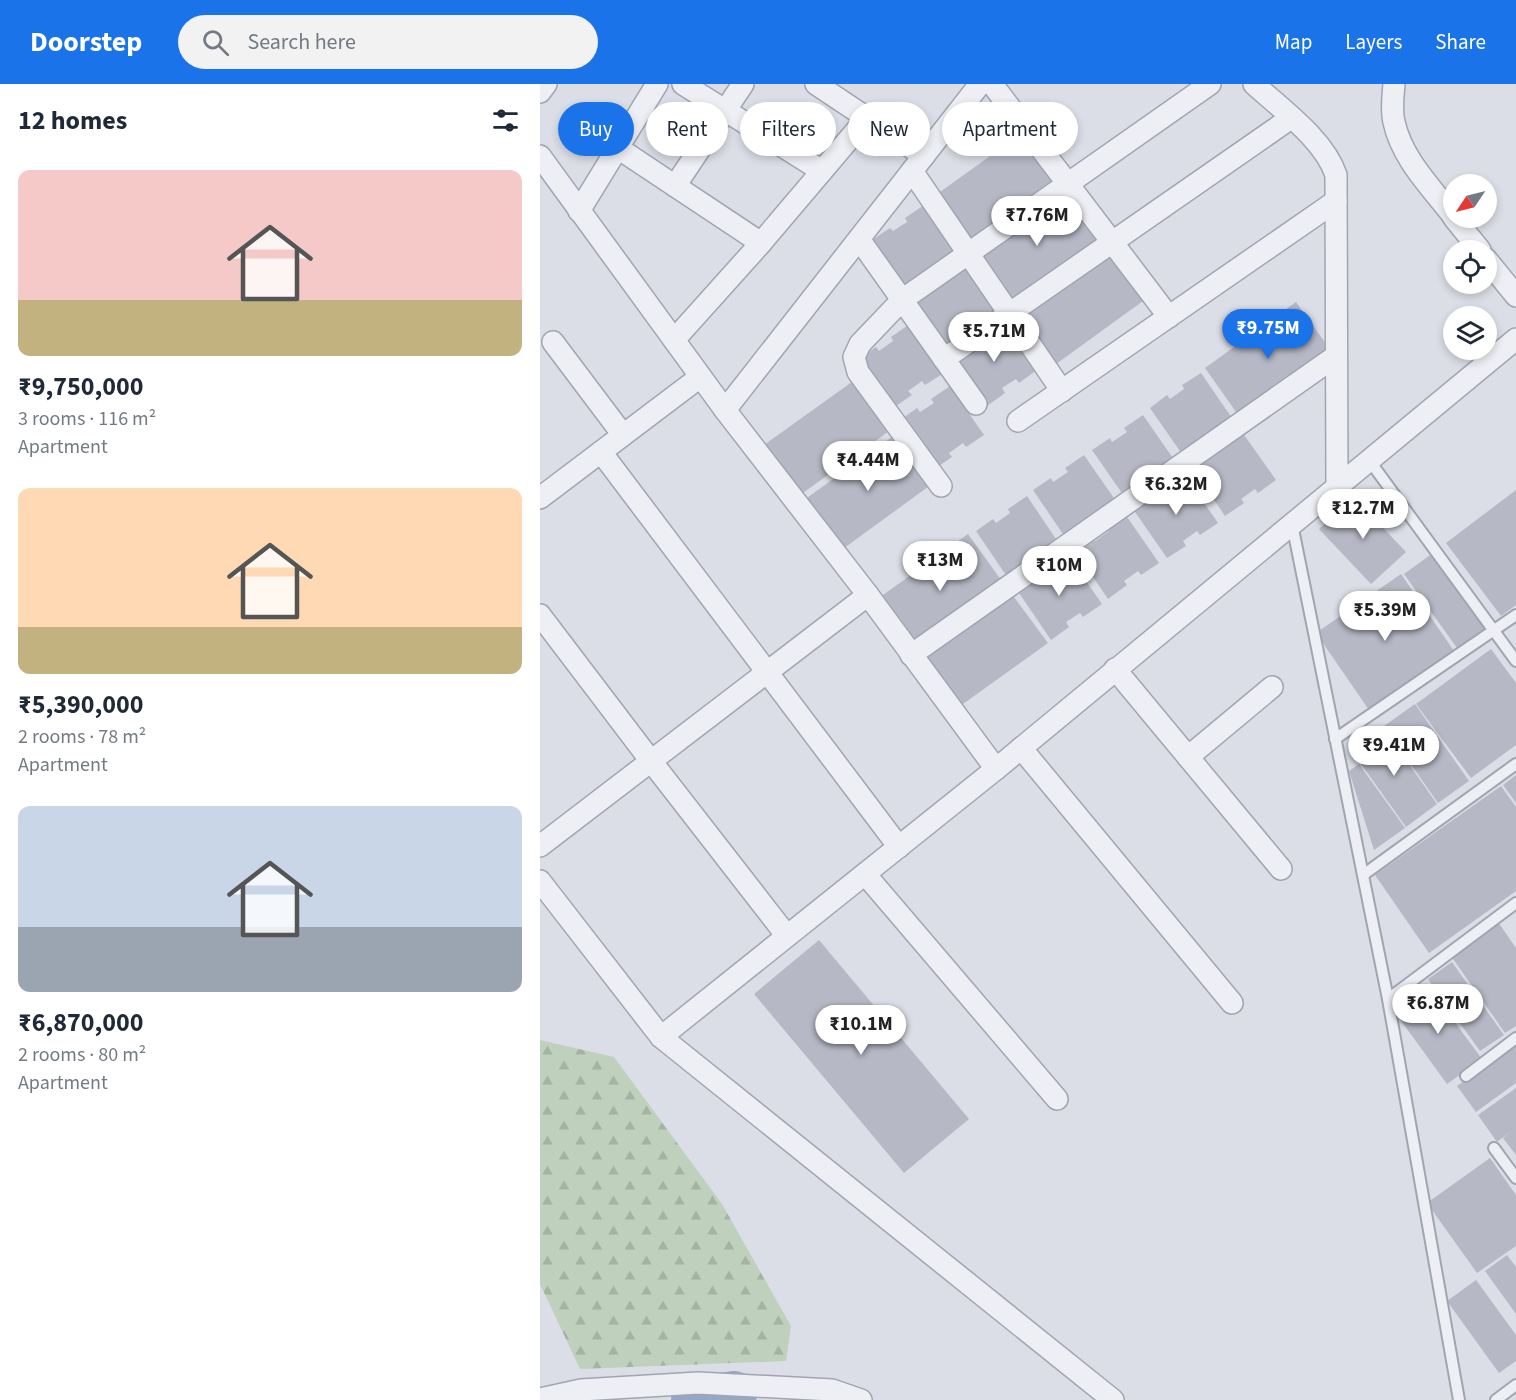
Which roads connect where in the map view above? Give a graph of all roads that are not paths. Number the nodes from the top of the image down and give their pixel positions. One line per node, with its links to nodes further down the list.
1 (546, 84): 11 (street)
2 (657, 84): 17 (street)
3 (683, 84): 12 (street)
4 (743, 84): 14 (street)
5 (980, 84): 24 (street)
6 (992, 84): 26 (street)
7 (1210, 84): 26 (street)
8 (1254, 84): 16 (street)
9 (1394, 84): 29 (street)
10 (820, 85): 13 (street)
11 (540, 92)
12 (711, 102)
13 (848, 105)
14 (728, 106)
15 (728, 113): 25 (street)
16 (1291, 118): 28 (street); 34 (street)
17 (634, 122)
18 (848, 140): 25 (street)
19 (540, 156): 30 (street)
20 (613, 156): 30 (street)
21 (630, 156): 27 (street)
22 (695, 156): 27 (street)
23 (909, 156): 24 (street)
24 (918, 164): 32 (street); 36 (street)
25 (822, 171): 35 (street)
26 (1068, 183): 34 (street); 36 (street)
27 (675, 186): 35 (street)
28 (1336, 201): 41 (street); 45 (street)
29 (1443, 203)
30 (579, 211): 43 (street)
31 (1463, 228): 33 (street)
32 (859, 239): 39 (street); 50 (street)
33 (1472, 240)
34 (1113, 242): 40 (street); 41 (street)
35 (761, 243): 43 (street)
36 (968, 253): 39 (street); 40 (street)
37 (1497, 273): 38 (street)
38 (1516, 296)
39 (903, 300): 46 (street); 55 (street)
40 (1009, 314): 46 (street); 48 (street)
41 (1169, 316): 48 (street)
42 (1516, 339): 54 (street)
43 (674, 340): 47 (street)
44 (553, 342): 52 (street)
45 (1336, 356): 56 (street); 63 (street)
46 (944, 359): 49 (street)
47 (700, 377): 50 (street); 52 (street)
48 (1062, 391): 51 (street)
49 (976, 404)
50 (725, 411): 59 (street)
51 (1018, 422)
52 (623, 435): 53 (street)
53 (601, 452): 57 (street); 66 (street)
54 (1369, 460): 56 (street); 62 (lane)
55 (941, 486)
56 (1337, 486): 58 (street)
57 (540, 498)
58 (1292, 524): 65 (street); 68 (lane)
59 (868, 595): 63 (street); 66 (street)
60 (540, 615): 71 (street)
61 (1516, 615): 62 (lane)
62 (1494, 630): 64 (lane); 68 (lane)
63 (912, 655): 73 (street)
64 (1516, 661)
65 (1115, 669): 69 (street); 70 (street)
66 (766, 672): 71 (street); 75 (street)
67 (1272, 687): 70 (street)
68 (1335, 739): 78 (lane)
69 (1021, 748): 73 (street); 83 (street)
70 (1188, 757): 76 (street)
71 (651, 761): 74 (street); 81 (street)
72 (1516, 764): 78 (lane)
73 (996, 769): 75 (street)
74 (540, 846)
75 (899, 847): 77 (street)
76 (1281, 869)
77 (865, 874): 81 (street); 87 (street)
78 (1363, 875): 82 (lane)
79 (540, 881): 84 (street)
80 (1516, 903): 82 (lane)
81 (787, 936): 84 (street)
82 (1388, 999): 94 (lane)
83 (1232, 1003)
84 (661, 1036): 93 (street)
85 (1516, 1038): 86 (lane)
86 (1466, 1076)
87 (1057, 1099)
88 (1494, 1148): 89 (lane)
89 (1516, 1178)
90 (1516, 1385): 95 (lane)
91 (540, 1398): 92 (street)
92 (861, 1400)
93 (1113, 1400)
94 (1460, 1400)
95 (1496, 1400)

